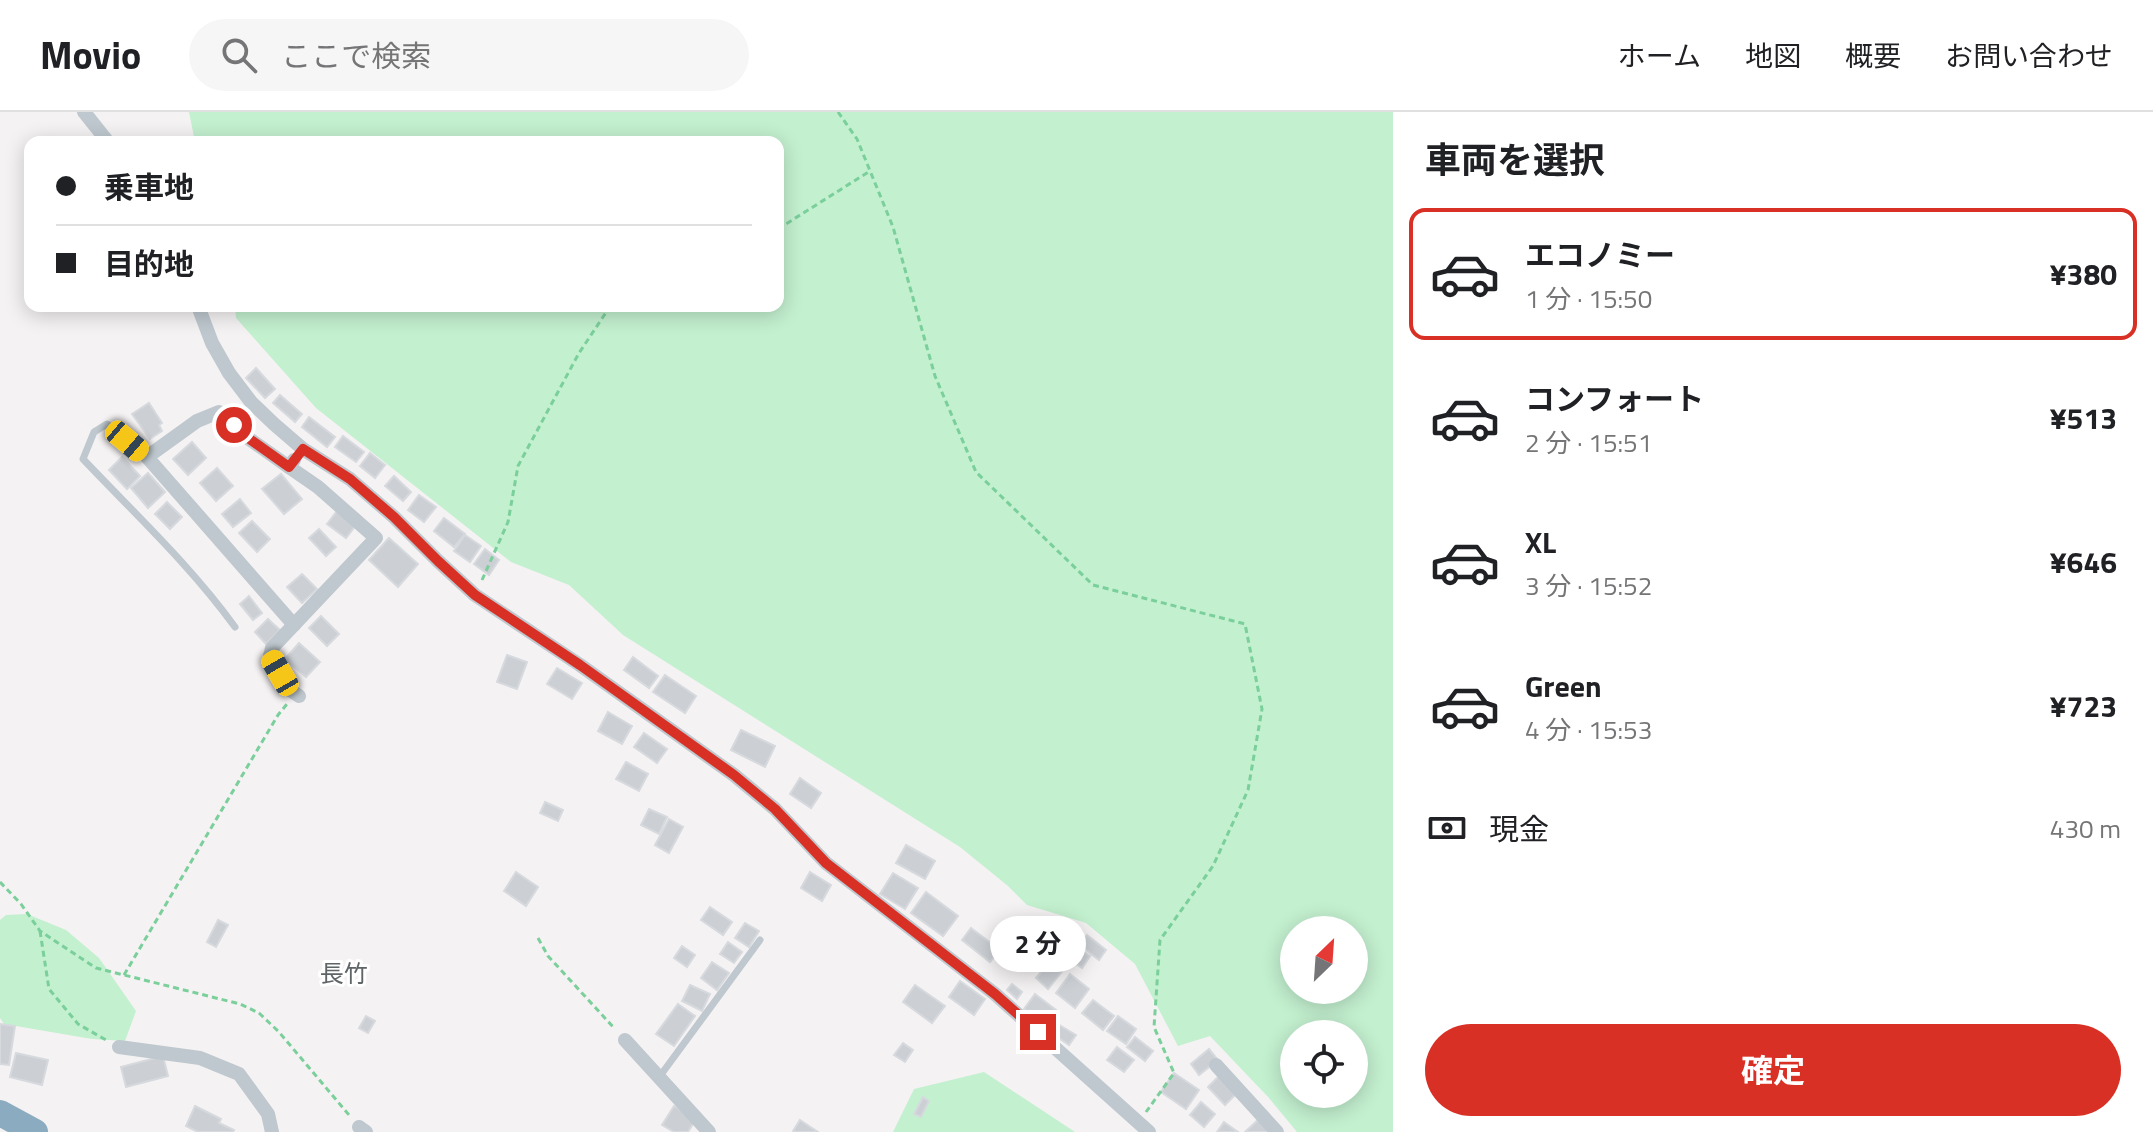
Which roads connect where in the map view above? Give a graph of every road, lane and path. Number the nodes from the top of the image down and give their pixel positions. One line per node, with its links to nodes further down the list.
1 (84, 112): 3 (street)
2 (838, 112): 4 (path)
3 (103, 136)
4 (870, 171): 5 (path); 26 (path)
5 (784, 225)
6 (200, 312): 8 (street)
7 (606, 312): 11 (path)
8 (303, 449): 10 (street); 11 (street)
9 (147, 457): 10 (street); 12 (street); 13 (lane)
10 (289, 467): 12 (street)
11 (475, 595): 26 (street)
12 (294, 625): 14 (street)
13 (235, 627)
14 (296, 695): 19 (path)
15 (0, 882): 16 (path)
16 (40, 931): 19 (path); 21 (path)
17 (538, 938): 20 (path)
18 (760, 940): 23 (lane)
19 (124, 975): 27 (path)
20 (625, 1040): 23 (street)
21 (119, 1047): 29 (street)
22 (1216, 1065): 31 (street)
23 (660, 1076): 25 (street)
24 (0, 1113): 28 (highway)
25 (695, 1125): 30 (street)
26 (1144, 1127)
27 (362, 1129)
28 (35, 1132)
29 (272, 1132)
30 (709, 1132)
31 (1277, 1132)

